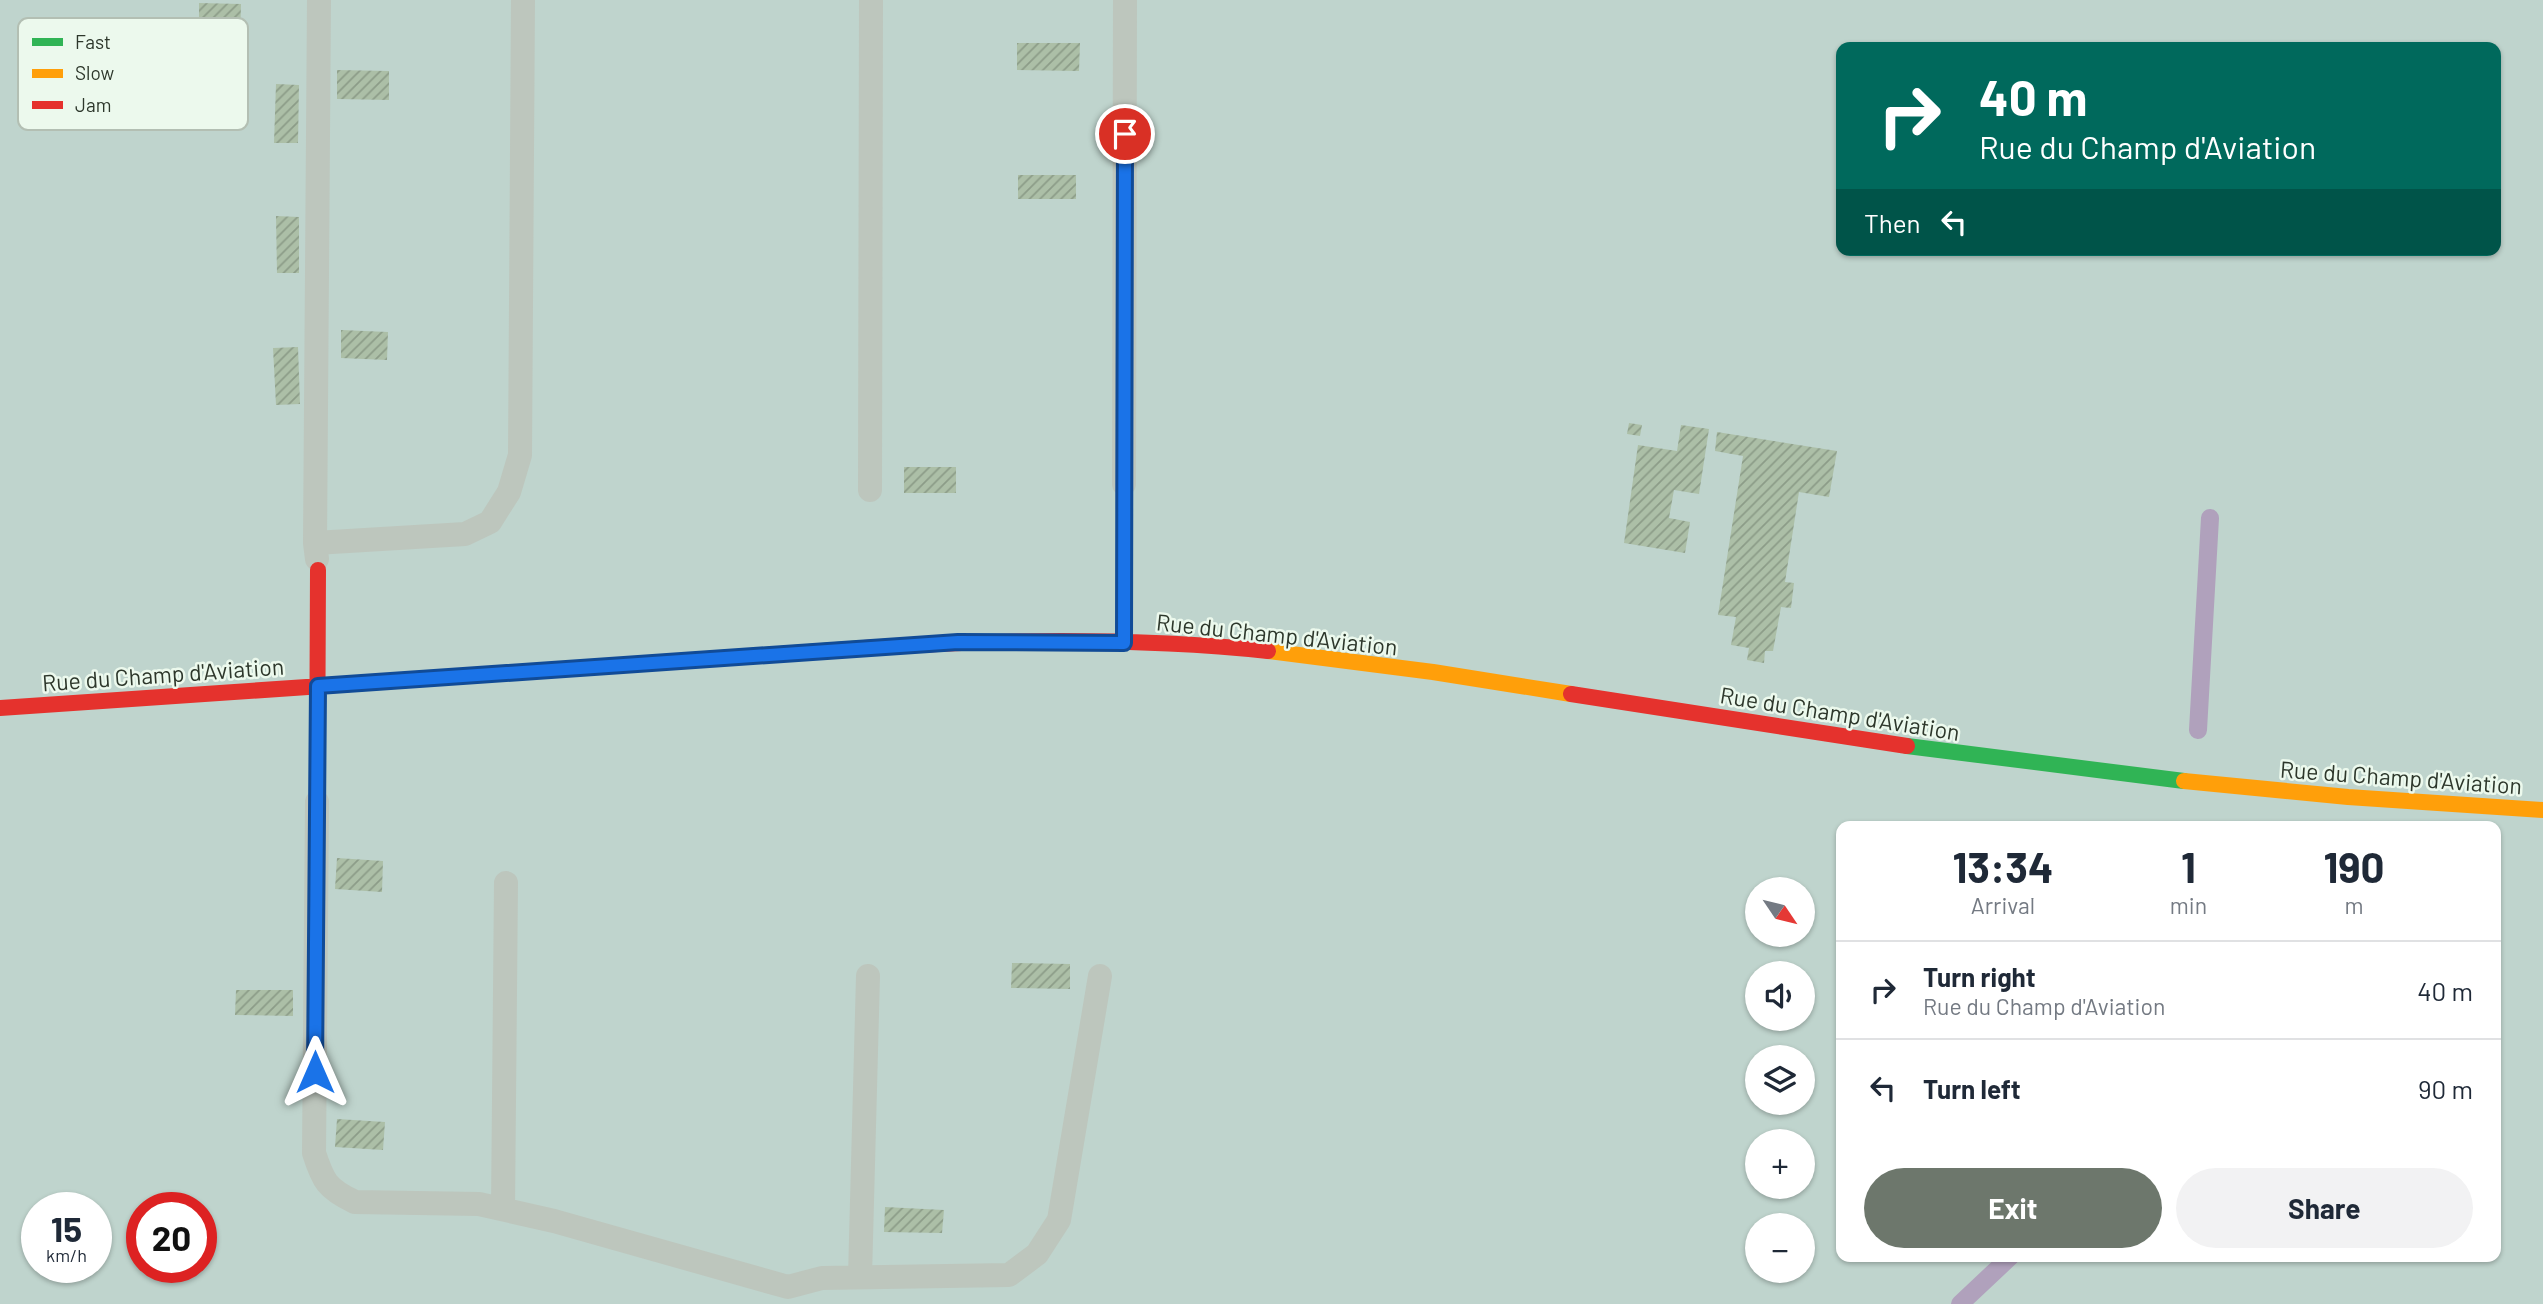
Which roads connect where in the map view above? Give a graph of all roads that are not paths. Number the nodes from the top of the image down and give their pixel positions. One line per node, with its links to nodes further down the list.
1 (318, 0): 7 (lane)
2 (523, 0): 7 (lane)
3 (871, 0): 6 (lane)
4 (1125, 0): 5 (lane)
5 (1124, 484): 9 (street)
6 (870, 491)
7 (314, 543): 8 (lane)
8 (318, 570): 10 (street)
9 (1124, 643): 10 (street, Rue du Champ d'Aviation); 13 (street, Rue du Champ d'Aviation)
10 (318, 686): 11 (street, Rue du Champ d'Aviation); 12 (street)
11 (0, 708)
12 (317, 802): 17 (lane)
13 (2543, 810)
14 (506, 883): 17 (lane)
15 (867, 975): 18 (lane)
16 (1100, 976): 18 (lane)
17 (503, 1209): 18 (lane)
18 (860, 1277)

